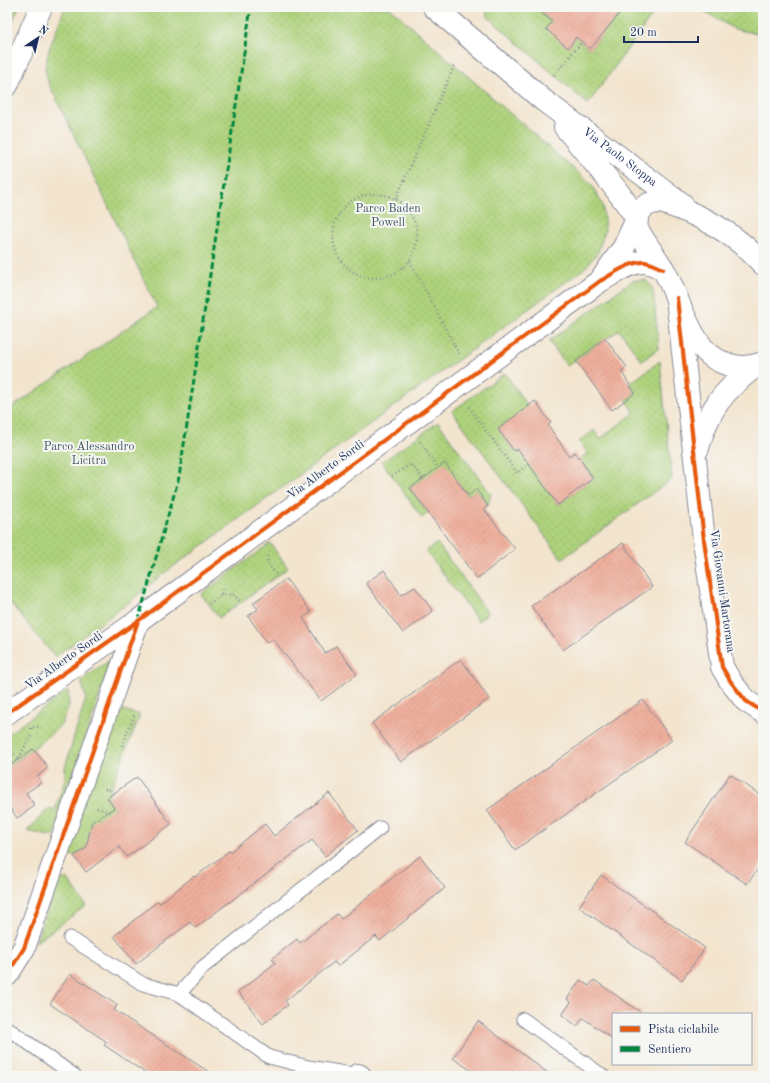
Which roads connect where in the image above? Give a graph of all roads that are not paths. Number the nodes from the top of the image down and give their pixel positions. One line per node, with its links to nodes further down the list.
1 (41, 7): 3 (street)
2 (440, 9): 4 (street, Via Paolo Stoppa)
3 (7, 85)
4 (543, 100): 5 (street, Via Paolo Stoppa); 6 (street, Via Paolo Stoppa)
5 (697, 215): 6 (street, Via Alberto Sordi); 7 (street)
6 (637, 219): 10 (street, Via Paolo Stoppa); 11 (street, Via Alberto Sordi)
7 (717, 226): 8 (street); 9 (street)
8 (763, 246)
9 (763, 264)
10 (663, 269): 11 (street, Via Alberto Sordi); 12 (street, Via Paolo Stoppa)
11 (600, 281): 15 (street, Via Alberto Sordi)
12 (677, 298): 13 (street, Via Paolo Stoppa); 14 (street, Via Giovanni Martorana)
13 (761, 364): 14 (street)
14 (695, 457): 16 (street, Via Giovanni Martorana)
15 (138, 620): 17 (street, Via Alberto Sordi); 20 (street)
16 (763, 712)
17 (7, 714)
18 (380, 828): 21 (lane)
19 (70, 938): 21 (lane)
20 (7, 975)
21 (179, 994): 24 (lane)
22 (523, 1019): 26 (lane)
23 (7, 1028): 25 (lane)
24 (359, 1075)
25 (76, 1076)
26 (603, 1076)

